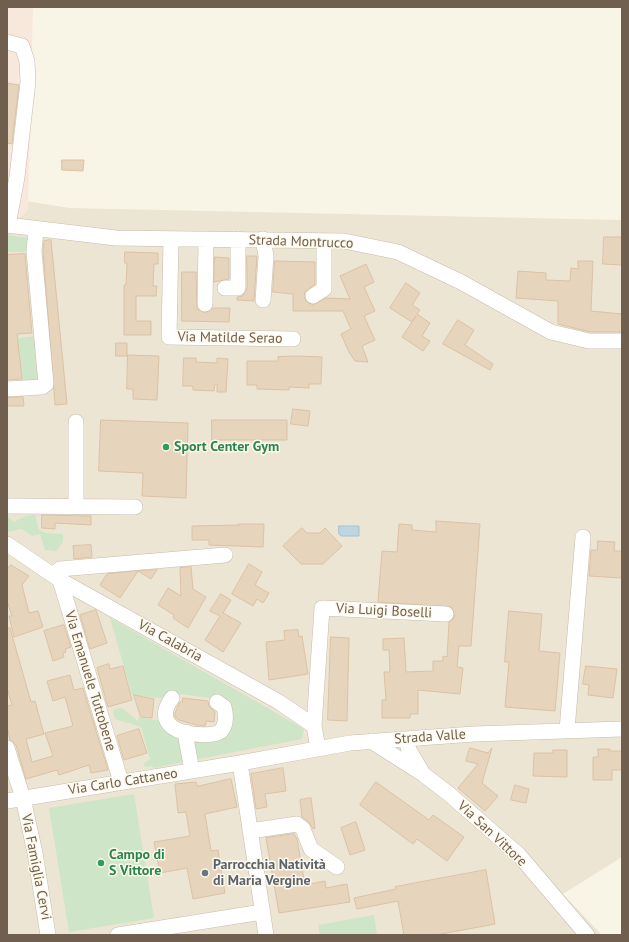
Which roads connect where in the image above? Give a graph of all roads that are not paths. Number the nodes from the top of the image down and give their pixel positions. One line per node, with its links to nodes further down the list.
1 (7, 42): 2 (street)
2 (8, 225): 3 (street, Strada Montrucco)
3 (36, 230): 4 (street, Strada Montrucco); 15 (street)
4 (171, 238): 5 (street, Strada Montrucco); 13 (street, Via Matilde Serao)
5 (206, 239): 6 (street, Strada Montrucco); 12 (street)
6 (238, 239): 7 (street, Strada Montrucco); 9 (street)
7 (263, 240): 8 (street, Strada Montrucco); 11 (street)
8 (324, 240): 10 (street); 14 (street, Strada Montrucco)
9 (225, 288)
10 (313, 296)
11 (264, 300)
12 (205, 304)
13 (293, 339)
14 (622, 341)
15 (7, 389)
16 (76, 422): 18 (street)
17 (7, 506): 18 (street)
18 (76, 506): 19 (street)
19 (135, 507)
20 (583, 537): 29 (street)
21 (9, 548): 23 (street, Via Calabria)
22 (226, 555): 23 (street)
23 (56, 577): 27 (street, Via Calabria); 38 (street, Via Emanuele Tuttobene)
24 (446, 614): 27 (street, Via Luigi Boselli)
25 (217, 702): 30 (street)
26 (165, 706): 30 (street)
27 (314, 726): 34 (street)
28 (622, 729): 29 (street, Strada Valle)
29 (567, 730): 31 (street, Strada Valle)
30 (186, 732): 36 (street)
31 (406, 738): 32 (street, Strada Valle); 37 (street, Via San Vittore)
32 (371, 741): 34 (street, Strada Valle); 37 (street, Via San Vittore)
33 (7, 748): 39 (street, Via Famiglia Cervi)
34 (318, 748): 35 (street, Strada Valle)
35 (240, 763): 36 (street, Via Carlo Cattaneo); 41 (street)
36 (192, 771): 38 (street, Via Carlo Cattaneo)
37 (423, 774): 47 (street, Via San Vittore)
38 (121, 782): 39 (street, Via Carlo Cattaneo)
39 (23, 798): 40 (street, Via Carlo Cattaneo); 44 (street, Via Famiglia Cervi)
40 (7, 801)
41 (250, 831): 42 (street); 43 (street)
42 (337, 867)
43 (262, 912): 45 (street); 46 (street)
44 (48, 935)
45 (118, 935)
46 (266, 935)
47 (587, 935)

